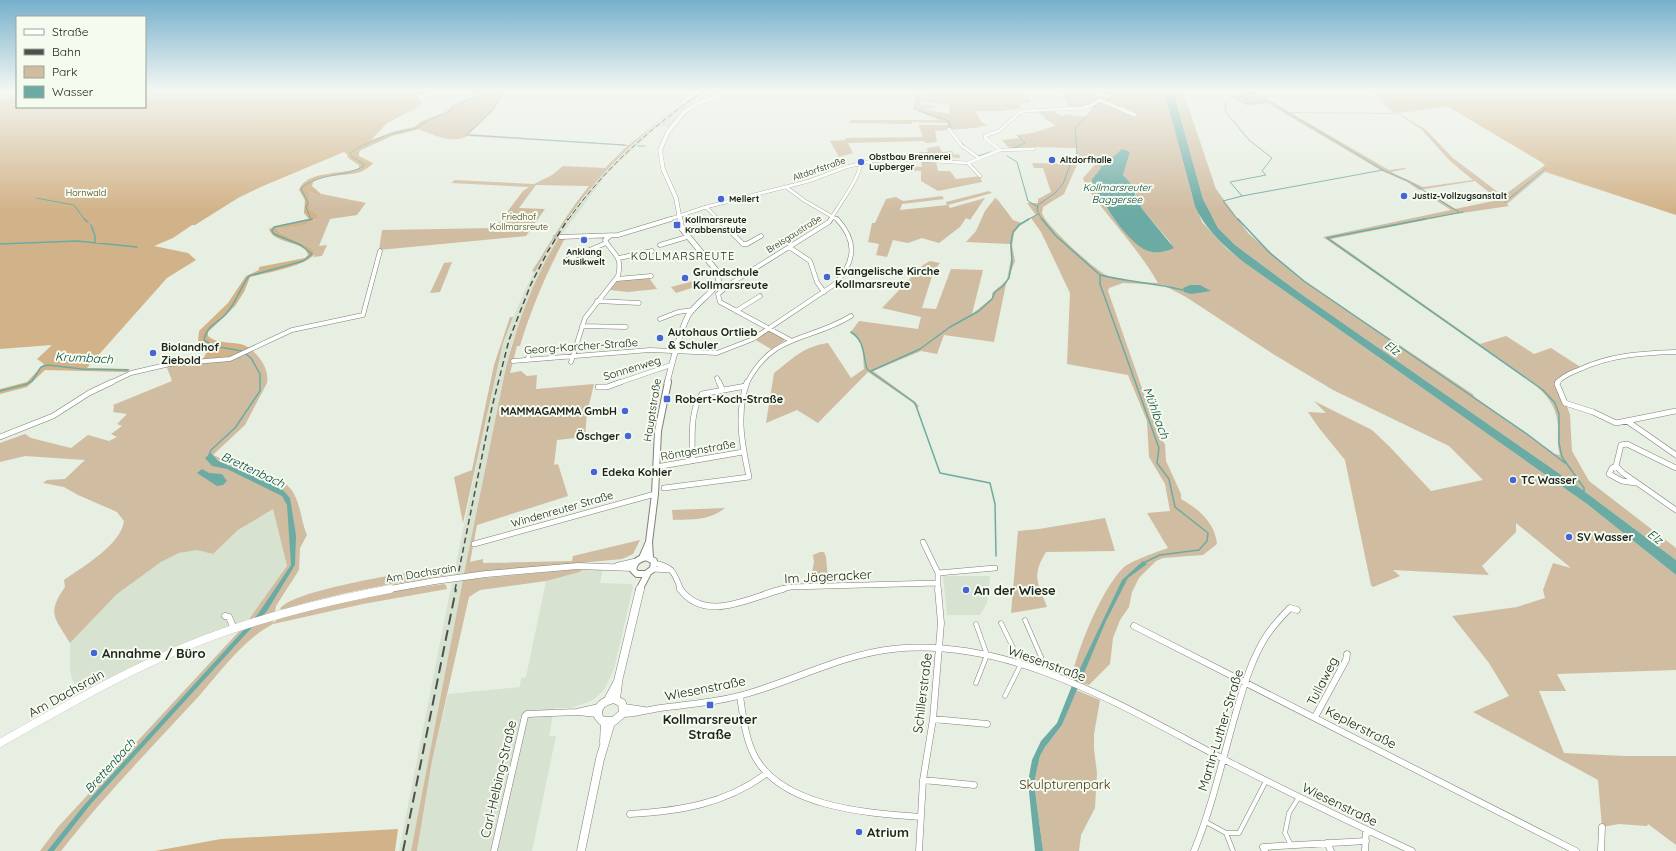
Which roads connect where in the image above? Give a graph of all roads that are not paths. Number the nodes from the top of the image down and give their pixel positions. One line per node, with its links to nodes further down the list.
1 (669, 131): 13 (main road)
2 (950, 131): 6 (street)
3 (997, 131): 4 (street)
4 (1000, 150): 5 (street, Altdorfstraße); 6 (street, Altdorfstraße)
5 (1034, 150)
6 (979, 158): 8 (street, Altdorfstraße)
7 (860, 163): 8 (street, Altdorfstraße); 10 (street, Altdorfstraße); 12 (street, Breisgaustraße)
8 (968, 163): 9 (street)
9 (980, 176)
10 (786, 187): 11 (street, Altdorfstraße); 12 (street, Georg-Karcher-Straße)
11 (706, 207): 13 (street, Altdorfstraße); 15 (street)
12 (833, 216): 22 (street, Breisgaustraße); 31 (street, Georg-Karcher-Straße)
13 (678, 217): 16 (street, Altdorfstraße); 19 (main road)
14 (746, 221): 15 (street)
15 (726, 227): 17 (street)
16 (610, 236): 18 (street, Altdorfstraße); 20 (street)
17 (761, 236)
18 (560, 237)
19 (686, 237): 21 (street); 29 (main road)
20 (606, 243): 25 (street); 26 (street)
21 (660, 245)
22 (789, 247): 30 (street, Breisgaustraße); 31 (street)
23 (380, 251): 59 (street)
24 (652, 251): 25 (street)
25 (619, 258): 28 (street)
26 (566, 260)
27 (651, 276): 28 (street)
28 (617, 279): 35 (street)
29 (719, 282): 30 (street); 32 (main road, Hauptstraße)
30 (730, 284): 33 (street, Breisgaustraße)
31 (824, 292): 43 (street, Georg-Karcher-Straße)
32 (712, 293): 33 (street); 37 (main road, Hauptstraße)
33 (718, 294): 38 (street)
34 (760, 296): 38 (street)
35 (597, 301): 36 (street); 41 (street)
36 (639, 303)
37 (692, 310): 40 (street, Hauptstraße); 46 (main road, Hauptstraße)
38 (736, 311): 43 (street)
39 (851, 316): 44 (street)
40 (660, 319)
41 (582, 326): 42 (street); 48 (street)
42 (626, 327)
43 (769, 328): 44 (street); 46 (street, Georg-Karcher-Straße)
44 (790, 340): 54 (street)
45 (529, 352): 49 (street)
46 (675, 352): 48 (street, Georg-Karcher-Straße); 52 (main road, Hauptstraße)
47 (1676, 352): 58 (street)
48 (572, 356): 49 (street, Georg-Karcher-Straße); 51 (street)
49 (528, 360): 50 (street, Georg-Karcher-Straße)
50 (513, 361)
51 (571, 362)
52 (671, 365): 55 (street, Sonnenweg); 64 (main road, Hauptstraße)
53 (717, 378): 56 (street)
54 (746, 386): 56 (street); 60 (street)
55 (598, 387)
56 (722, 390): 62 (street)
57 (1676, 411): 58 (street)
58 (1627, 421): 61 (street)
59 (0, 437)
60 (743, 452): 62 (street, Röntgenstraße); 67 (street)
61 (1676, 455)
62 (692, 460): 64 (street, Röntgenstraße)
63 (1616, 466): 65 (street); 66 (street); 66 (street)
64 (656, 467): 68 (main road, Hauptstraße)
65 (1676, 468)
66 (1636, 483): 69 (street)
67 (664, 488)
68 (655, 494): 70 (main road, Hauptstraße); 72 (street, Windenreuter Straße)
69 (1676, 510)
70 (649, 542): 73 (main road, Hauptstraße); 74 (main road, Hauptstraße)
71 (922, 542): 77 (street)
72 (474, 544)
73 (642, 558): 74 (main road); 75 (main road)
74 (651, 566): 75 (main road); 78 (street, Im Jägeracker); 79 (main road)
75 (635, 568): 79 (main road); 86 (street, Am Dachsrain, bridge)
76 (995, 568): 77 (street)
77 (938, 573): 78 (street, Schillerstraße)
78 (937, 583): 87 (street, Schillerstraße)
79 (639, 590): 96 (main road)
80 (1297, 610): 92 (street, Martin-Luther-Straße)
81 (224, 616): 86 (street)
82 (1025, 620): 91 (street)
83 (1001, 623): 90 (street)
84 (976, 624): 89 (street)
85 (1134, 626): 92 (street, Keplerstraße)
86 (234, 629): 103 (street, Am Dachsrain)
87 (940, 648): 89 (street, Wiesenstraße); 94 (street, Wiesenstraße); 100 (street, Schillerstraße)
88 (1347, 654): 99 (street, Tullaweg)
89 (987, 655): 90 (street, Wiesenstraße); 93 (street)
90 (1021, 664): 91 (street, Wiesenstraße); 95 (street)
91 (1049, 675): 104 (street, Wiesenstraße)
92 (1245, 682): 99 (street, Keplerstraße); 104 (street, Martin-Luther-Straße)
93 (976, 683)
94 (740, 696): 98 (street, Wiesenstraße); 105 (street)
95 (1005, 696)
96 (612, 700): 97 (main road); 98 (main road)
97 (598, 711): 101 (main road); 119 (street, Carl-Helbing-Straße)
98 (623, 711): 101 (main road)
99 (1315, 717): 128 (street, Keplerstraße)
100 (933, 719): 102 (street); 106 (street, Schillerstraße)
101 (608, 722): 120 (main road)
102 (987, 724)
103 (0, 743)
104 (1222, 758): 107 (street, Wiesenstraße); 112 (street, Martin-Luther-Straße)
105 (767, 773): 110 (street); 111 (street)
106 (923, 780): 108 (street); 111 (street, Schillerstraße)
107 (1266, 781): 109 (street, Wiesenstraße); 115 (street)
108 (974, 785)
109 (1299, 797): 114 (street, Wiesenstraße); 118 (street)
110 (630, 814)
111 (920, 818): 121 (street, Schillerstraße)
112 (1206, 822): 115 (street); 122 (street, Martin-Luther-Straße)
113 (1602, 827): 129 (street)
114 (1366, 830): 116 (street); 127 (street, Wiesenstraße)
115 (1226, 833): 123 (street)
116 (1366, 841): 117 (street); 126 (street)
117 (1327, 843): 118 (street); 125 (street)
118 (1295, 847): 124 (street)
119 (494, 851)
120 (581, 851)
121 (919, 851)
122 (1194, 851)
123 (1234, 851)
124 (1265, 851)
125 (1331, 851)
126 (1365, 851)
127 (1412, 851)
128 (1576, 851)
129 (1601, 851)

